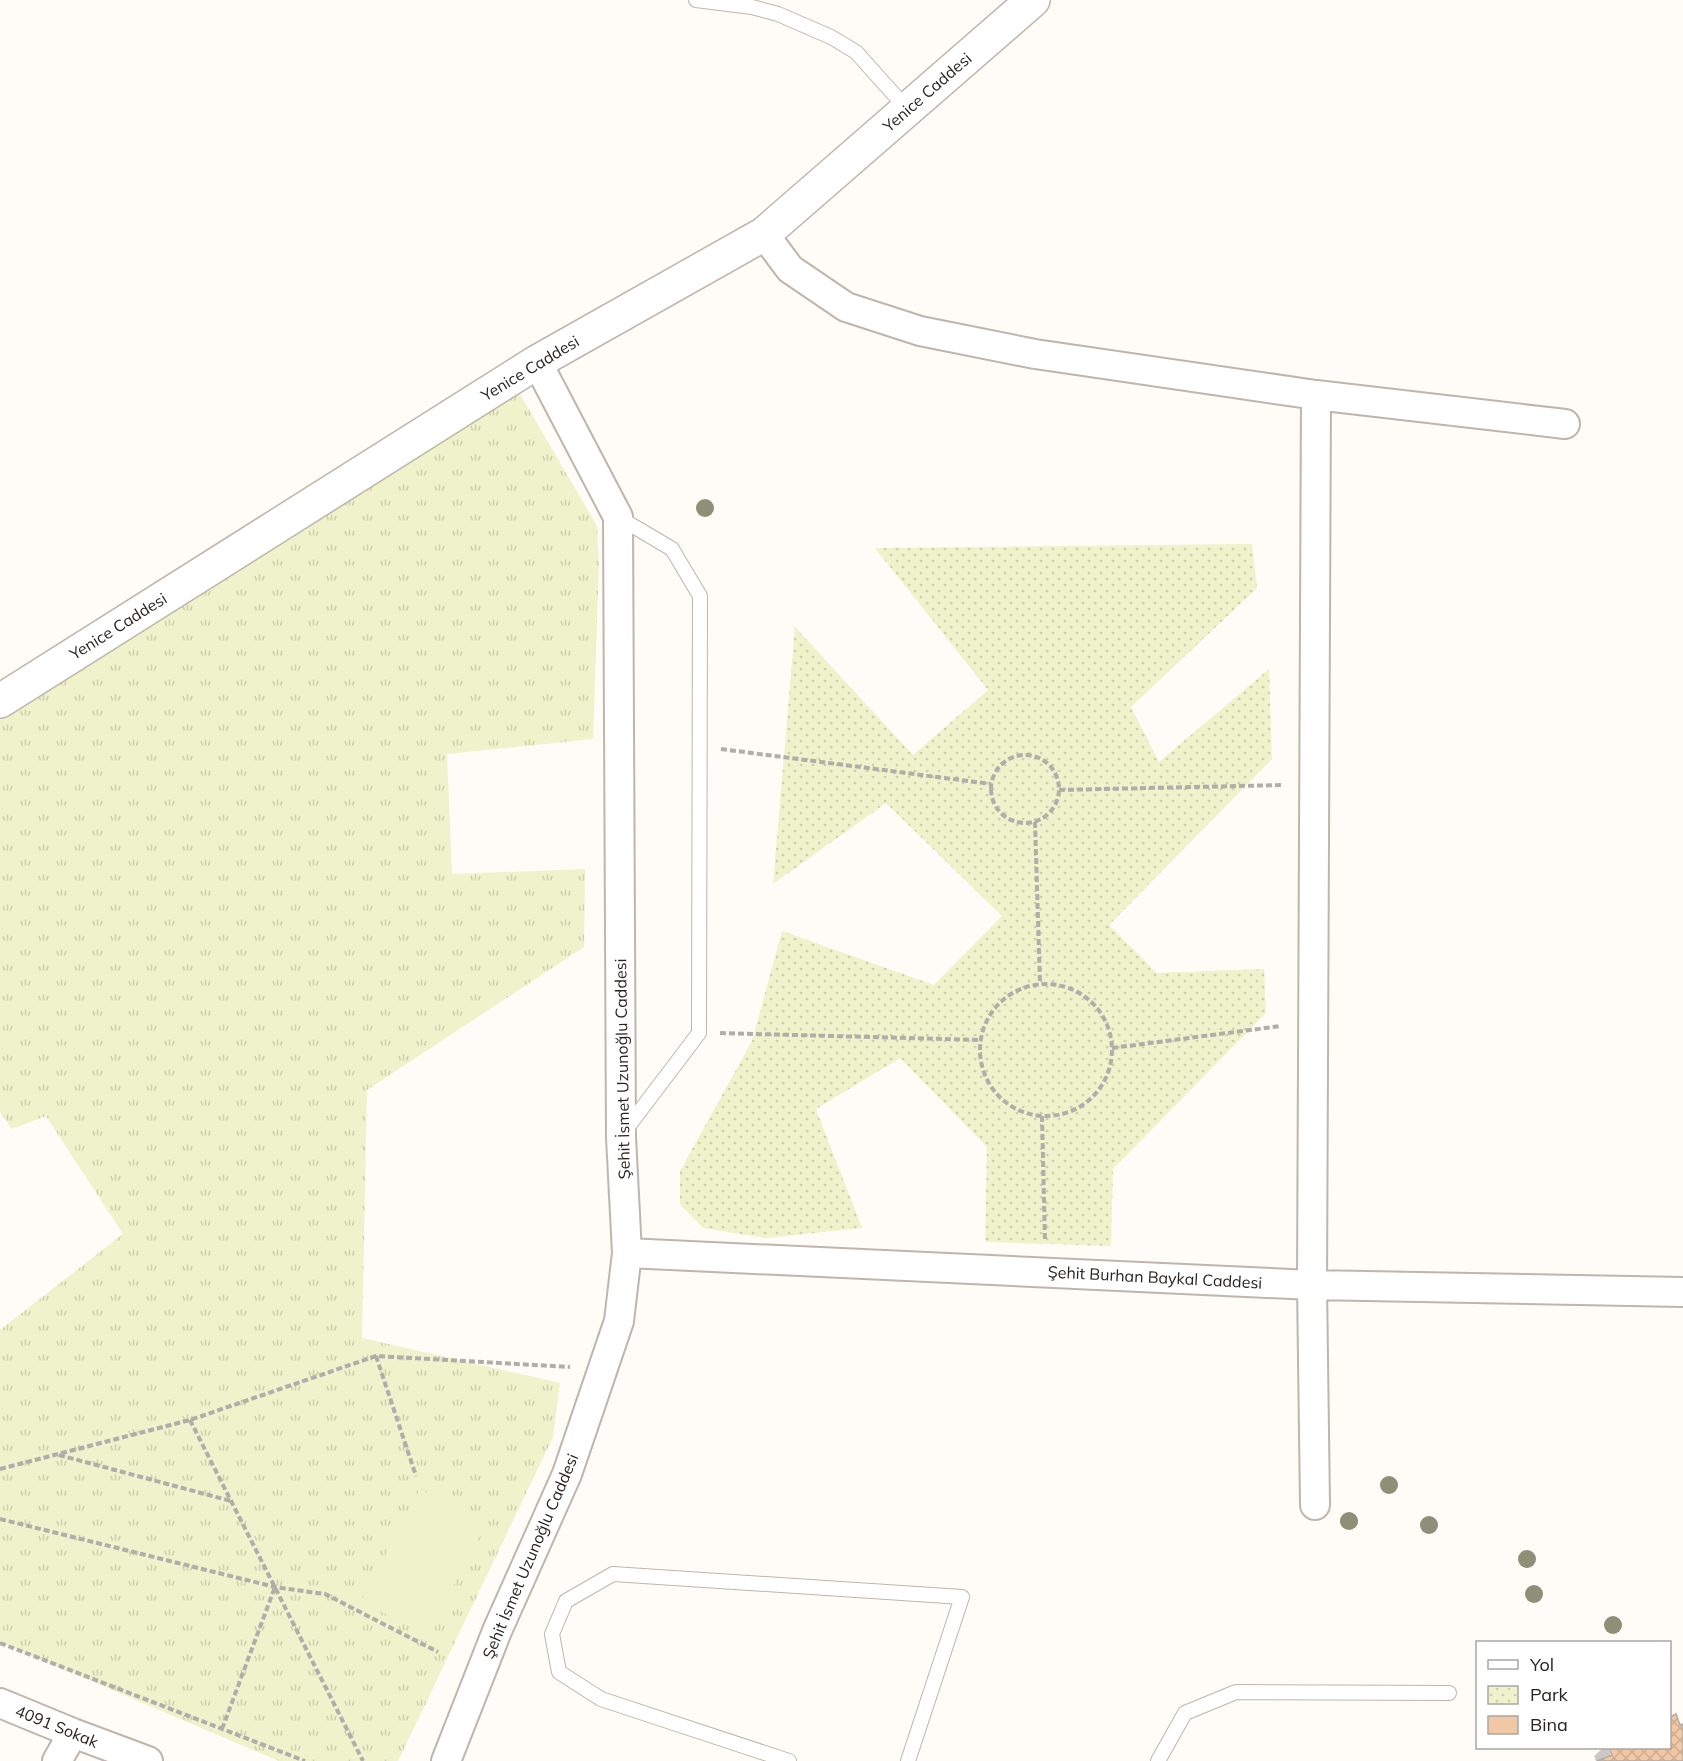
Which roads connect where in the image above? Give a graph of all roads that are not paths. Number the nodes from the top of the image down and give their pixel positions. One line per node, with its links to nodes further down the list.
1 (696, 0): 3 (lane)
2 (1033, 0): 3 (street, Yenice Caddesi)
3 (907, 109): 4 (street, Yenice Caddesi)
4 (764, 234): 5 (street, Yenice Caddesi); 6 (street)
5 (537, 362): 8 (street, Şehit İsmet Uzunoğlu Caddesi); 9 (street, Yenice Caddesi)
6 (1316, 394): 7 (street); 12 (street)
7 (1565, 424)
8 (618, 517): 10 (street, Şehit İsmet Uzunoğlu Caddesi); 10 (lane)
9 (0, 701)
10 (621, 1137): 11 (street, Şehit İsmet Uzunoğlu Caddesi)
11 (627, 1253): 12 (street, Şehit Burhan Baykal Caddesi); 20 (street, Şehit İsmet Uzunoğlu Caddesi)
12 (1312, 1285): 13 (street, Şehit Burhan Baykal Caddesi); 14 (street)
13 (1683, 1292)
14 (1316, 1505)
15 (1449, 1693): 23 (lane)
16 (0, 1703): 17 (street, 4091 Sokak)
17 (73, 1733): 18 (street); 19 (street, 4091 Sokak)
18 (57, 1761)
19 (148, 1761)
20 (446, 1761)
21 (789, 1761): 22 (lane)
22 (908, 1761)
23 (1158, 1761)

